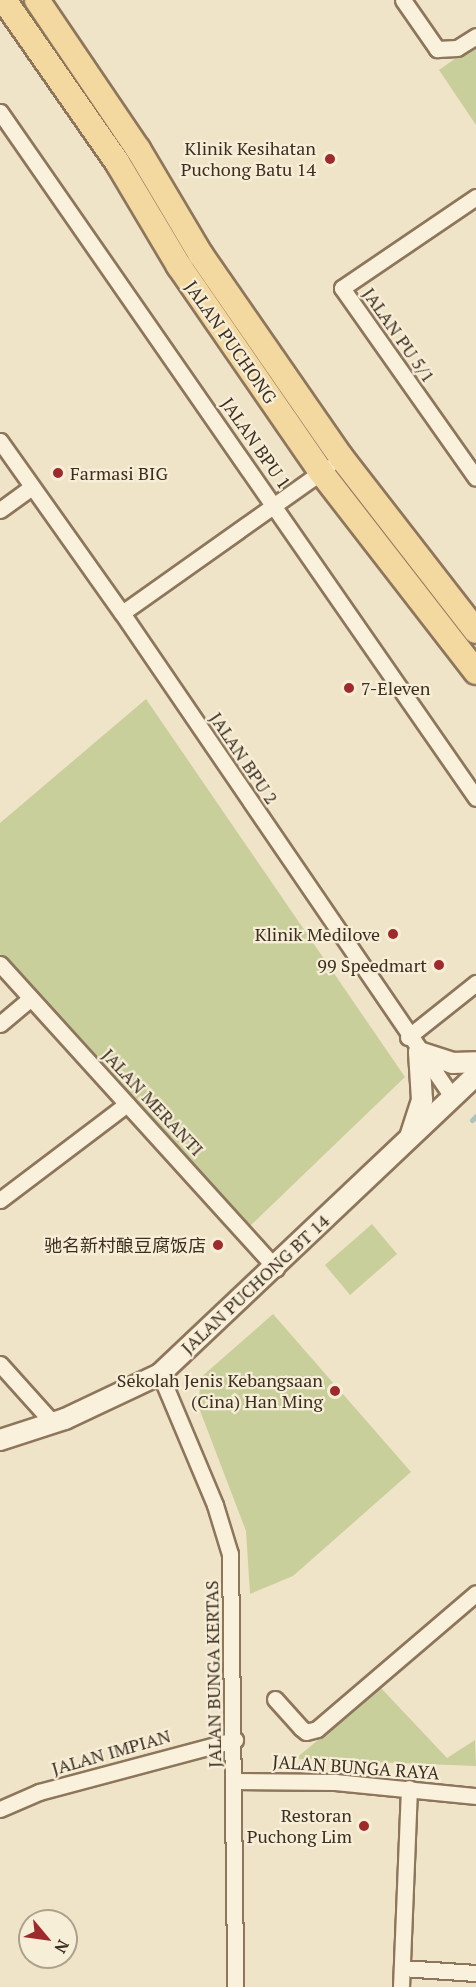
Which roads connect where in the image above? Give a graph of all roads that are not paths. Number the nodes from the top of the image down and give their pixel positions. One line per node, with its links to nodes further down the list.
1 (4, 0): 9 (main road, JALAN PUCHONG)
2 (403, 0): 4 (street)
3 (43, 8): 8 (main road, JALAN PUCHONG)
4 (476, 36)
5 (0, 112): 12 (street, JALAN BPU 1)
6 (476, 197): 10 (street, JALAN PU 5/1)
7 (0, 441): 11 (street, JALAN BPU 2)
8 (341, 457): 9 (street); 15 (main road, JALAN PUCHONG)
9 (321, 472): 12 (street); 16 (main road, JALAN PUCHONG)
10 (476, 478)
11 (32, 486): 13 (street); 14 (street, JALAN BPU 2)
12 (275, 505): 14 (street); 17 (street, JALAN BPU 1)
13 (0, 510)
14 (123, 613): 22 (street, JALAN BPU 2)
15 (476, 631)
16 (476, 672)
17 (476, 798)
18 (0, 964): 20 (street, JALAN MERANTI)
19 (476, 983): 22 (street)
20 (31, 998): 21 (street); 26 (street, JALAN MERANTI)
21 (0, 1024)
22 (414, 1044): 23 (street); 25 (street, JALAN BPU 2); 27 (street)
23 (476, 1062)
24 (476, 1075): 25 (street, JALAN PUCHONG BT 14)
25 (453, 1098): 27 (street, JALAN PUCHONG BT 14)
26 (127, 1104): 28 (street); 29 (street, JALAN MERANTI)
27 (411, 1134): 29 (street, JALAN PUCHONG BT 14)
28 (0, 1200)
29 (276, 1268): 31 (street, JALAN PUCHONG BT 14)
30 (0, 1364): 32 (street)
31 (160, 1374): 32 (street, JALAN PUCHONG BT 14); 36 (street, JALAN BUNGA KERTAS)
32 (53, 1423): 33 (street, JALAN PUCHONG BT 14)
33 (0, 1440)
34 (476, 1593): 35 (street)
35 (275, 1699)
36 (235, 1740): 37 (street, JALAN BUNGA KERTAS); 40 (street, JALAN IMPIAN)
37 (234, 1781): 38 (street, JALAN BUNGA RAYA); 43 (street, JALAN BUNGA KERTAS)
38 (409, 1788): 39 (street, JALAN BUNGA RAYA); 41 (street)
39 (476, 1796)
40 (0, 1809)
41 (402, 1968): 42 (street); 44 (street)
42 (476, 1973)
43 (235, 1987)
44 (400, 1987)

